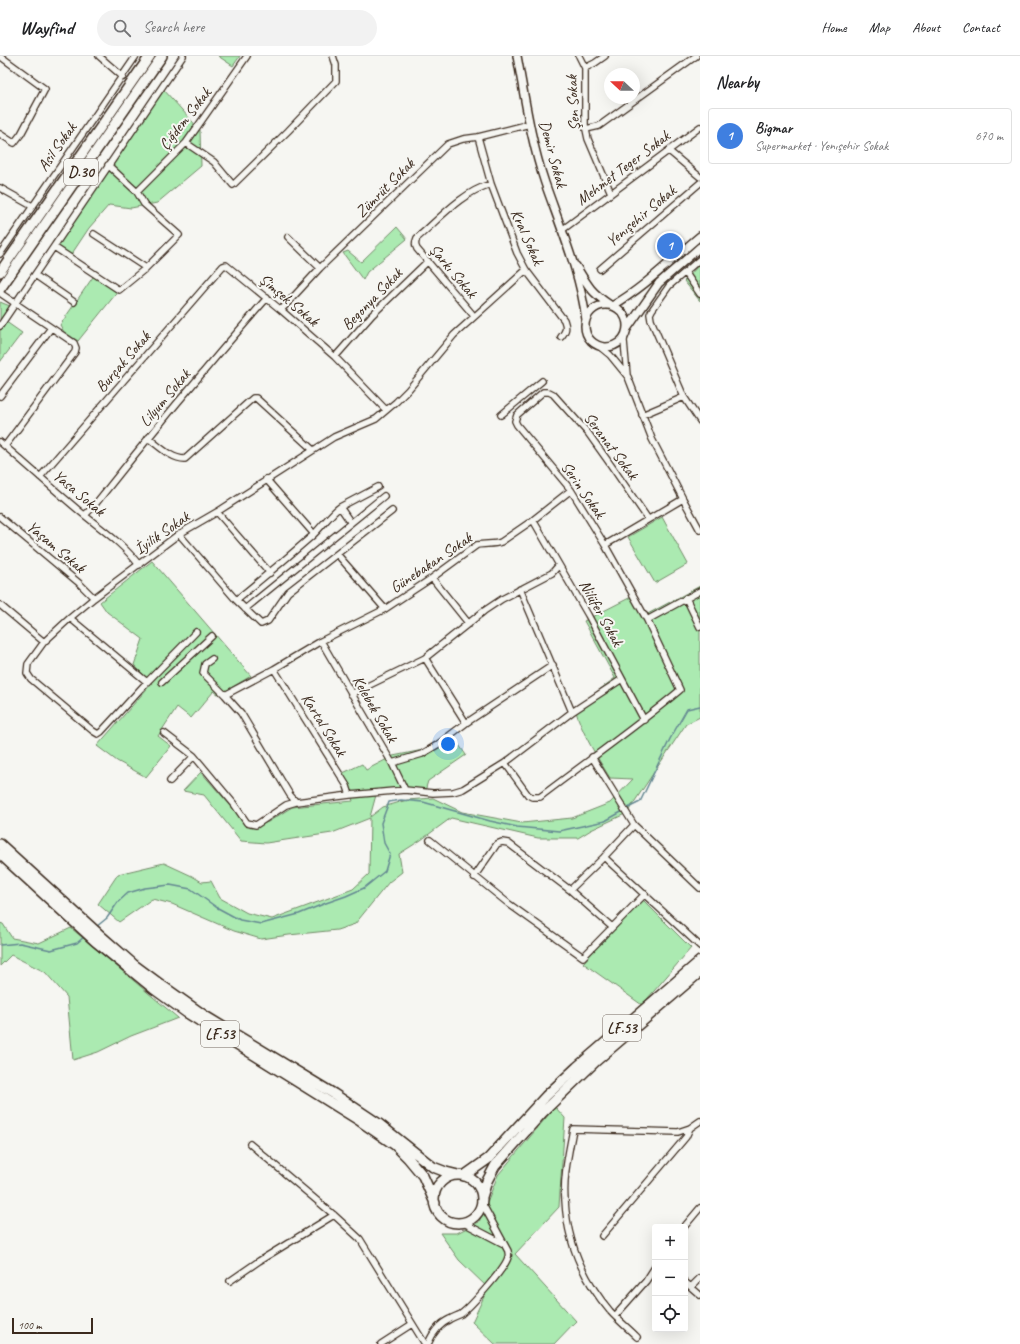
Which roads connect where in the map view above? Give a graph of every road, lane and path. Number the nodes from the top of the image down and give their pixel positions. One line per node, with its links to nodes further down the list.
1 (0, 56): 18 (street)
2 (99, 56): 14 (street)
3 (136, 56): 14 (street, Asil Sokak)
4 (150, 56): 46 (highway, D.30)
5 (162, 56): 49 (highway, D.30)
6 (183, 56): 22 (street)
7 (247, 56): 20 (street, Çığdem Sokak)
8 (333, 56): 20 (street)
9 (517, 56): 15 (street, Demir Sokak)
10 (579, 56): 13 (street, Şen Sokak)
11 (605, 56): 13 (street)
12 (696, 56): 17 (street)
13 (585, 68): 17 (street, Şen Sokak)
14 (123, 76): 29 (street, Asil Sokak)
15 (530, 124): 19 (street, Zümrüt Sokak); 30 (street, Demir Sokak)
16 (700, 127): 21 (street, Mehmet Teger Sokak)
17 (586, 130): 28 (street, Şen Sokak)
18 (0, 134)
19 (478, 136): 25 (street, Kral Sokak); 43 (street, Zümrüt Sokak)
20 (186, 144): 27 (street, Çığdem Sokak)
21 (669, 151): 23 (street); 28 (street, Mehmet Teger Sokak)
22 (108, 165): 27 (street); 35 (street)
23 (700, 177)
24 (700, 183): 44 (street, Yenışehir Sokak)
25 (491, 184): 40 (street, Şarkı Sokak); 45 (street, Kral Sokak)
26 (0, 188): 29 (street)
27 (137, 192): 42 (street)
28 (611, 193): 30 (street, Mehmet Teger Sokak)
29 (32, 206): 34 (street, Asil Sokak)
30 (562, 230): 38 (street, Demir Sokak)
31 (94, 234): 42 (street)
32 (700, 236): 55 (street)
33 (288, 237): 43 (street)
34 (2, 245): 37 (street, Asil Sokak)
35 (54, 247): 42 (street); 48 (street)
36 (699, 248): 61 (street)
37 (0, 254)
38 (571, 257): 55 (street, Demir Sokak); 58 (street, Demir Sokak)
39 (700, 259): 47 (street)
40 (428, 261): 57 (street, Şarkı Sokak); 64 (street, Begonya Sokak)
41 (226, 265): 52 (street, Şimşek Sokak); 77 (street, Burçak Sokak)
42 (146, 268)
43 (320, 268): 56 (street, Zümrüt Sokak)
44 (600, 269)
45 (526, 270): 57 (street, İyilik Sokak); 62 (street, Kral Sokak)
46 (0, 272)
47 (685, 272): 51 (street); 69 (street)
48 (35, 275): 53 (street); 54 (street)
49 (0, 289)
50 (0, 293): 54 (street)
51 (700, 294)
52 (267, 298): 56 (street, Şimşek Sokak); 74 (street, Lilyum Sokak)
53 (74, 302)
54 (16, 304): 59 (street); 60 (street)
55 (611, 305): 58 (street); 61 (street)
56 (281, 310): 64 (street, Şimşek Sokak)
57 (474, 316): 70 (street, İyilik Sokak)
58 (586, 320): 63 (street)
59 (0, 326)
60 (51, 328): 68 (street); 75 (street)
61 (626, 332): 63 (street); 65 (street)
62 (561, 337)
63 (598, 346): 65 (street)
64 (335, 357): 70 (street, Şimşek Sokak)
65 (628, 377): 72 (street)
66 (542, 381): 71 (street)
67 (549, 392): 80 (street, Serin Sokak); 88 (street, Seranat Sokak)
68 (0, 396)
69 (684, 397): 72 (street); 73 (street)
70 (386, 410): 76 (street, İyilik Sokak)
71 (501, 415)
72 (642, 415): 82 (street)
73 (700, 421)
74 (148, 438): 76 (street); 86 (street, Lilyum Sokak)
75 (2, 444): 77 (street, Yasa Sokak)
76 (313, 450): 78 (street, İyilik Sokak)
77 (40, 477): 86 (street, Yasa Sokak)
78 (266, 479): 85 (street, İyilik Sokak); 93 (street)
79 (378, 487): 83 (street)
80 (570, 490): 89 (street, Günebakan Sokak); 94 (street, Serin Sokak)
81 (384, 496): 90 (street)
82 (683, 499): 88 (street); 91 (street)
83 (340, 507): 90 (street); 93 (street)
84 (392, 511): 95 (street)
85 (217, 512): 92 (street, İyilik Sokak); 98 (street)
86 (84, 515): 96 (street, Yasa Sokak)
87 (0, 517): 102 (street, Yaşam Sokak)
88 (648, 519): 94 (street)
89 (533, 520): 97 (street, Nilüfer Sokak); 99 (street, Günebakan Sokak)
90 (351, 522): 106 (street)
91 (700, 530)
92 (179, 534): 96 (street, İyilik Sokak); 104 (street)
93 (314, 534): 98 (street)
94 (605, 545): 109 (street, Serin Sokak)
95 (337, 554): 106 (street); 107 (street)
96 (139, 565): 102 (street, İyilik Sokak)
97 (560, 565): 100 (street); 120 (street, Nilüfer Sokak)
98 (270, 573): 104 (street)
99 (432, 578): 107 (street, Günebakan Sokak); 110 (street)
100 (520, 589): 110 (street); 118 (street)
101 (700, 591): 103 (street)
102 (94, 598): 108 (street, İyilik Sokak)
103 (686, 598): 109 (street); 111 (street)
104 (236, 600): 106 (street)
105 (0, 605): 115 (street)
106 (245, 609)
107 (385, 609): 114 (street, Günebakan Sokak)
108 (70, 618): 115 (street, İyilik Sokak); 121 (street)
109 (647, 620): 126 (street, Serin Sokak)
110 (469, 624): 116 (street)
111 (700, 627)
112 (196, 632): 121 (street)
113 (212, 636): 122 (street)
114 (321, 640): 119 (street, Günebakan Sokak); 123 (street, Kelebek Sokak)
115 (44, 642): 121 (street, İyilik Sokak)
116 (425, 658): 123 (street); 127 (street)
117 (212, 659): 124 (street)
118 (553, 666): 125 (street); 127 (street)
119 (274, 669): 124 (street, Günebakan Sokak); 135 (street, Kartal Sokak)
120 (622, 679): 125 (street); 126 (street, Nilüfer Sokak)
121 (147, 682)
122 (162, 682)
123 (351, 694): 131 (street, Kelebek Sokak)
124 (225, 695): 136 (street)
125 (572, 712): 132 (street)
126 (644, 720): 130 (street)
127 (466, 723): 131 (street)
128 (164, 733): 129 (street)
129 (194, 756): 133 (street); 136 (street)
130 (592, 757): 132 (street); 137 (street)
131 (392, 763): 134 (street, Kelebek Sokak)
132 (505, 763): 134 (street)
133 (170, 782)
134 (405, 790): 135 (street)
135 (350, 795): 136 (street)
136 (296, 802)
137 (632, 823): 141 (street); 143 (street)
138 (430, 840): 142 (street)
139 (0, 844): 146 (highway, LF.53)
140 (0, 854): 146 (highway, LF.53)
141 (604, 857): 144 (street); 145 (street)
142 (474, 877): 144 (street); 147 (street)
143 (700, 888)
144 (570, 890): 147 (street)
145 (645, 894): 147 (street); 149 (street)
146 (83, 925): 148 (highway, LF.53)
147 (612, 927)
148 (97, 938): 155 (highway, LF.53); 157 (highway, LF.53)
149 (700, 945)
150 (700, 961): 155 (highway, LF.53)
151 (700, 972): 156 (highway, LF.53)
152 (700, 1121): 153 (street)
153 (690, 1128): 162 (street); 170 (street)
154 (250, 1144): 159 (street)
155 (461, 1175): 156 (highway, LF.53); 157 (highway, LF.53)
156 (482, 1200): 160 (highway, LF.53); 163 (street)
157 (435, 1203): 160 (highway, LF.53)
158 (700, 1208): 161 (street)
159 (334, 1215): 166 (street); 171 (street)
160 (462, 1222): 163 (street)
161 (687, 1224)
162 (602, 1236)
163 (504, 1244): 174 (street)
164 (652, 1272): 170 (street)
165 (700, 1278): 168 (street)
166 (230, 1281)
167 (688, 1284): 168 (street)
168 (691, 1286): 169 (street)
169 (700, 1295)
170 (615, 1316): 172 (street)
171 (412, 1324): 173 (street); 174 (street)
172 (637, 1337)
173 (381, 1344)
174 (426, 1344)

